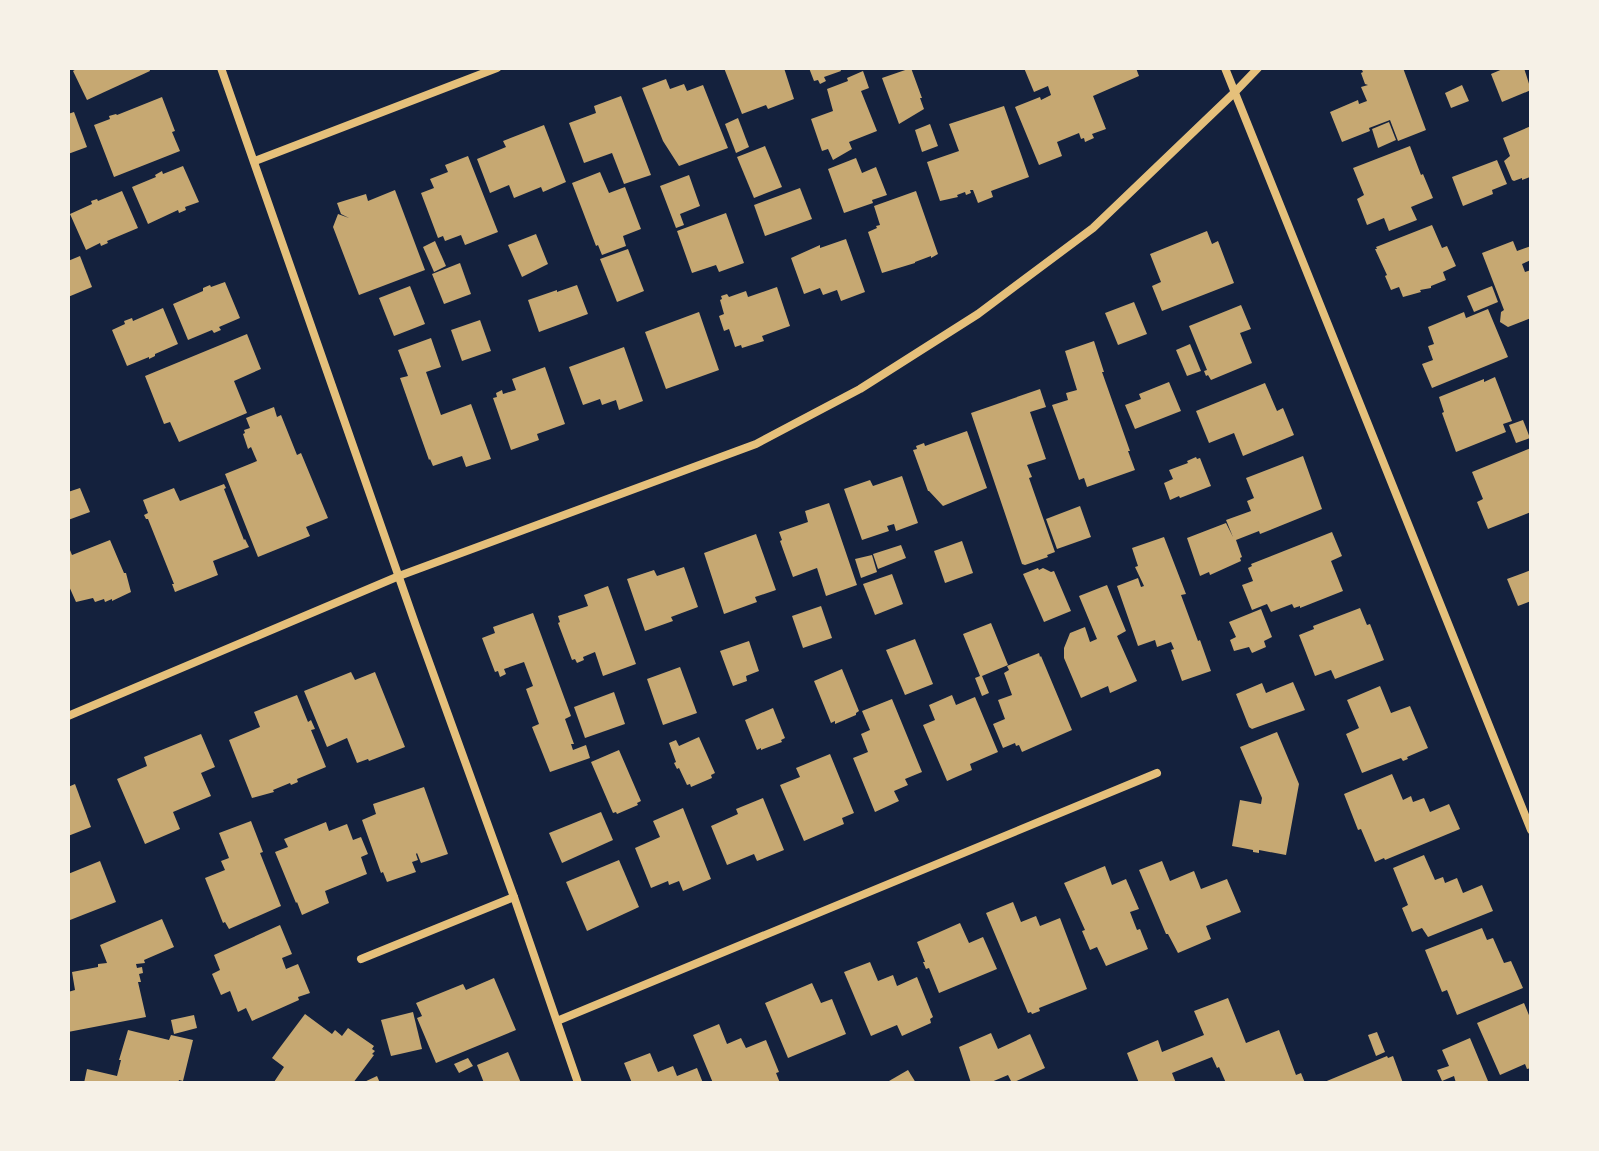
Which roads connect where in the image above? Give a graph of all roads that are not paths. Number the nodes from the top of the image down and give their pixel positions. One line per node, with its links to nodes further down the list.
1 (221, 68): 6 (street)
2 (497, 68): 6 (street)
3 (1225, 68): 5 (street)
4 (1258, 68): 5 (street)
5 (1235, 92): 7 (street); 10 (street)
6 (255, 161): 7 (street)
7 (399, 576): 8 (street); 11 (street)
8 (68, 716)
9 (1157, 773): 13 (street)
10 (1531, 830)
11 (514, 897): 12 (street); 13 (street)
12 (361, 959)
13 (557, 1021): 14 (street)
14 (578, 1083)

